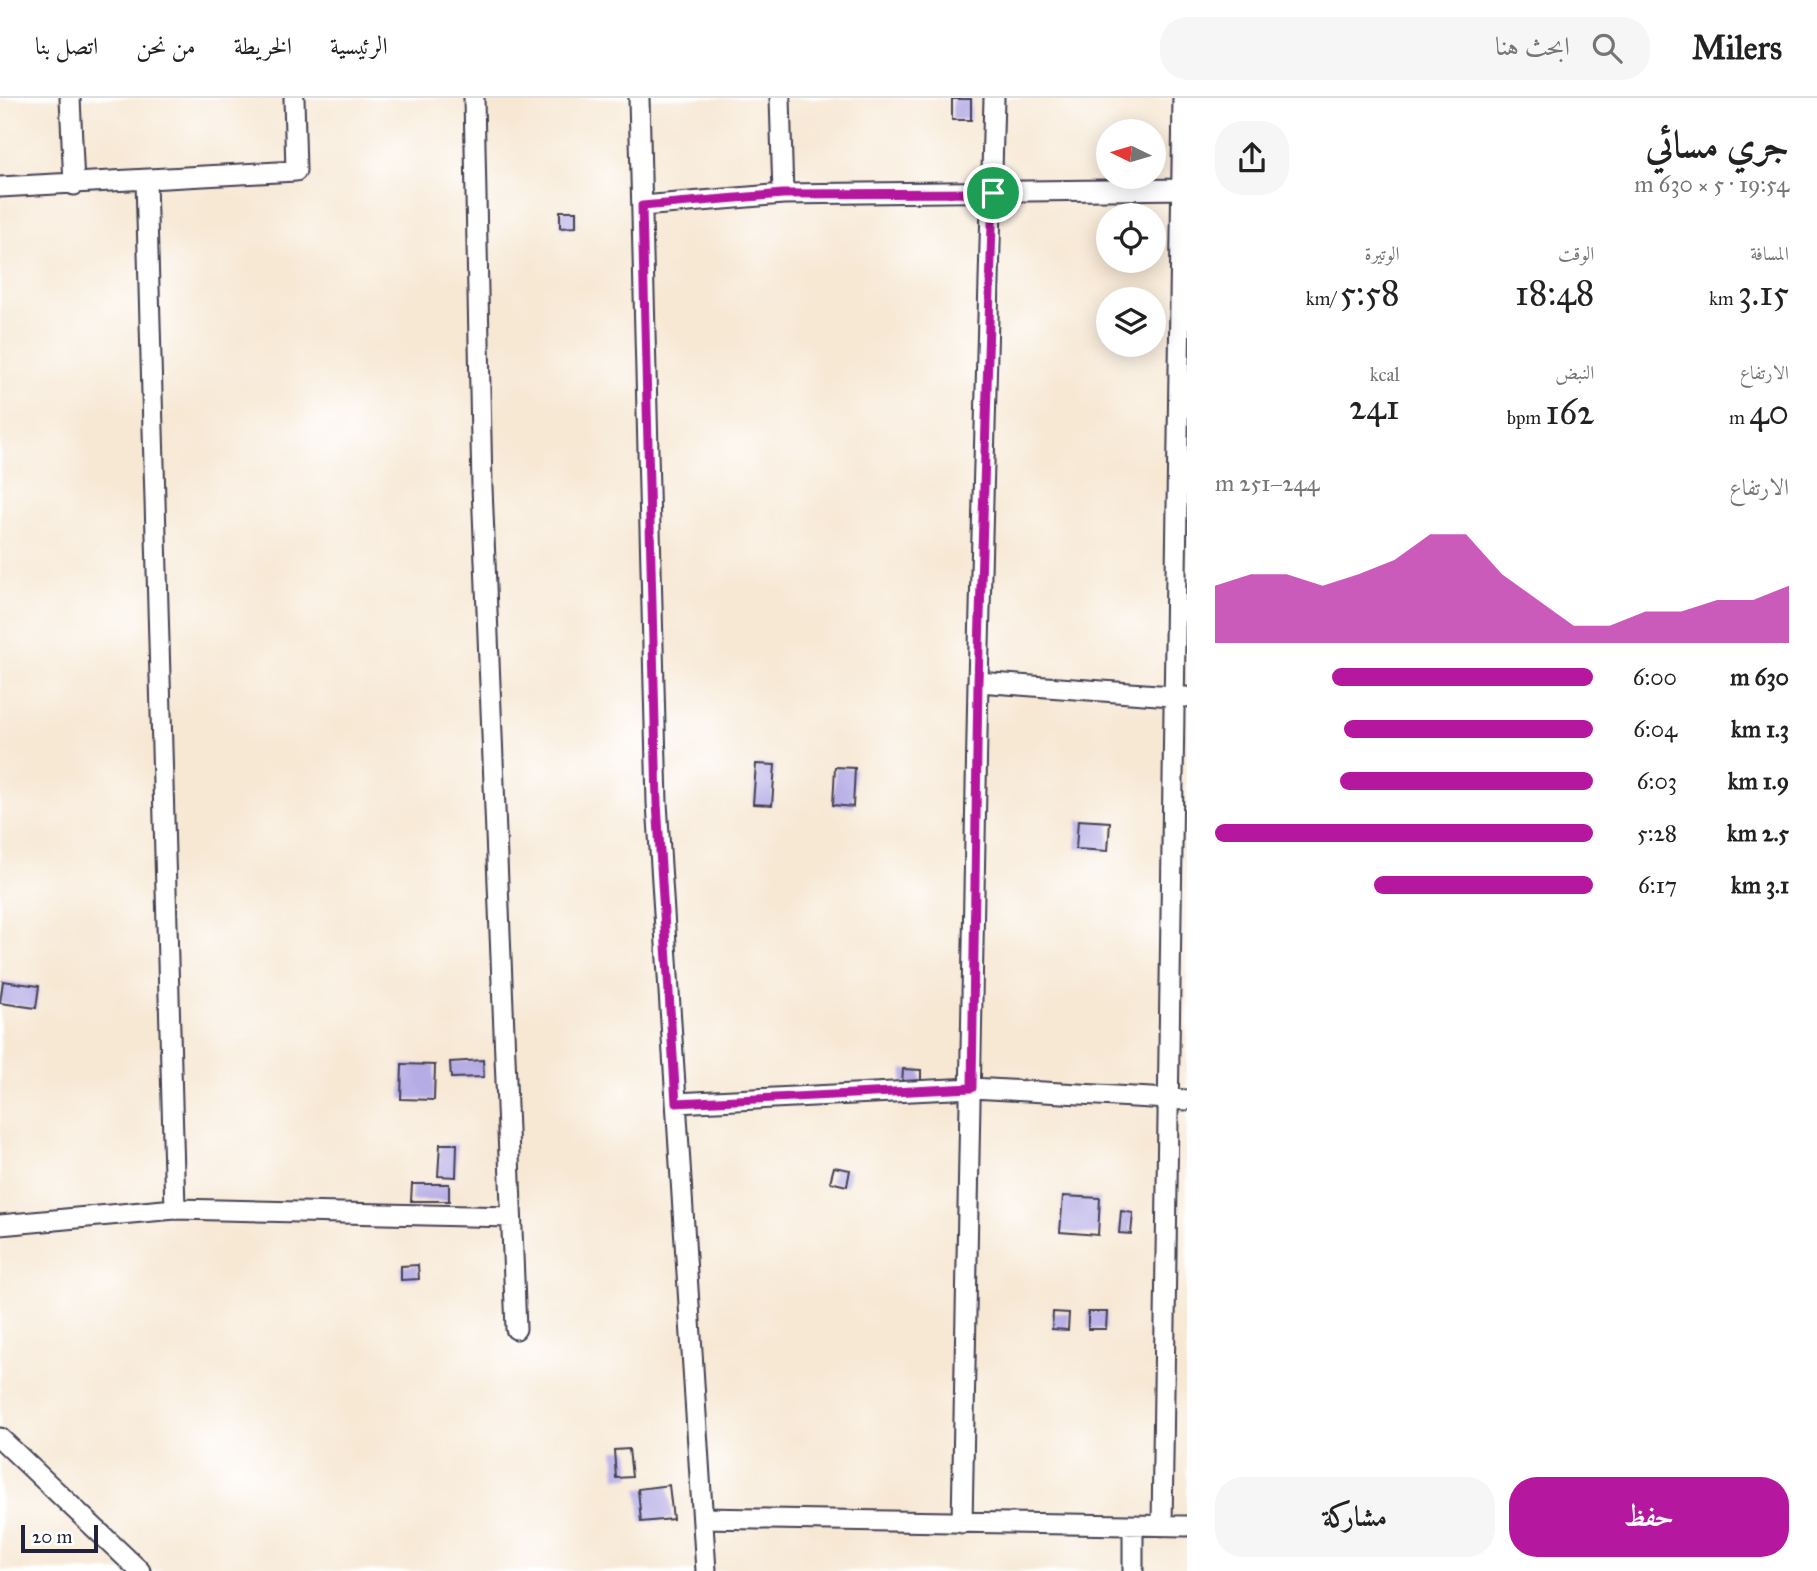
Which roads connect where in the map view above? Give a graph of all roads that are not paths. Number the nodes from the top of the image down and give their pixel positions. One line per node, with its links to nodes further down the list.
1 (70, 98): 9 (street)
2 (293, 98): 8 (street)
3 (474, 98): 21 (street)
4 (639, 98): 14 (street)
5 (780, 98): 13 (street)
6 (994, 98): 12 (street)
7 (1183, 98): 11 (street)
8 (146, 181): 9 (street); 20 (street)
9 (74, 185): 10 (street)
10 (0, 187)
11 (1184, 189): 12 (street); 16 (street)
12 (993, 193): 13 (street); 15 (street)
13 (783, 194): 14 (street)
14 (642, 206): 19 (street)
15 (978, 682): 16 (street); 17 (street)
16 (1181, 697): 18 (street)
17 (972, 1088): 18 (street); 19 (street); 26 (street)
18 (1177, 1099): 28 (street)
19 (676, 1103): 25 (street)
20 (175, 1209): 21 (street); 22 (street)
21 (511, 1217): 23 (street)
22 (0, 1225)
23 (516, 1329)
24 (0, 1438): 30 (street)
25 (703, 1518): 26 (street); 31 (street)
26 (962, 1523): 27 (street)
27 (1133, 1526): 28 (street); 32 (street)
28 (1162, 1526): 29 (street)
29 (1187, 1527)
30 (140, 1571)
31 (706, 1571)
32 (1133, 1571)

